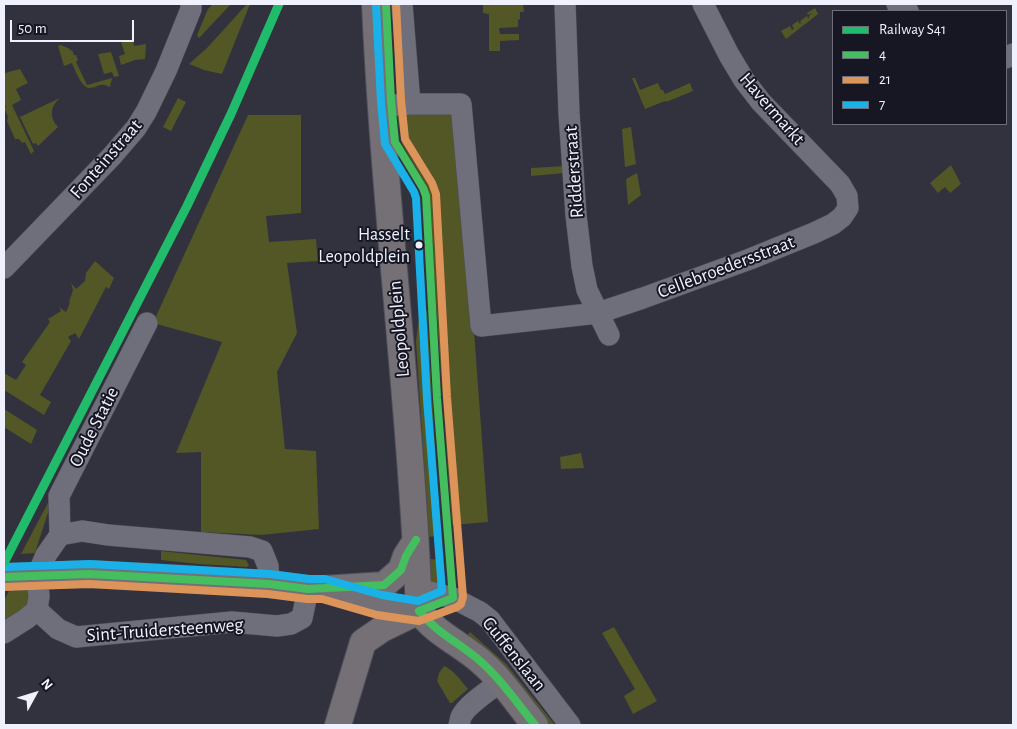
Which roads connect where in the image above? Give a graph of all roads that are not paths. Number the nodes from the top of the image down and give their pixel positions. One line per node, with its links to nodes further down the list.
1 (191, 4): 9 (street, Fonteinstraat)
2 (565, 4): 10 (street, Ridderstraat)
3 (703, 4): 8 (street, Havermarkt)
4 (403, 9): 6 (street)
5 (375, 10): 7 (main road, Leopoldplein)
6 (410, 104): 7 (street); 10 (street, Cellebroedersstraat)
7 (381, 106): 14 (main road, Leopoldplein)
8 (848, 208): 10 (street, Cellebroedersstraat)
9 (4, 268)
10 (598, 313): 12 (street, Ridderstraat)
11 (147, 323): 13 (street, Oude Statie)
12 (609, 335)
13 (60, 535): 16 (street); 20 (street)
14 (416, 540): 17 (main road); 19 (main road, Leopoldplein)
15 (4, 577): 16 (main road, bridge)
16 (269, 584): 18 (main road)
17 (384, 584): 18 (main road); 19 (main road)
18 (316, 589): 19 (main road); 20 (street, Sint-Truidersteenweg); 22 (main road)
19 (418, 600): 22 (main road); 23 (main road, Guffenslaan); 27 (street, Guffenslaan)
20 (37, 610): 21 (street)
21 (4, 633)
22 (364, 642): 24 (main road)
23 (500, 682): 25 (street); 26 (main road, Guffenslaan)
24 (338, 725)
25 (459, 725)
26 (535, 725)
27 (570, 725)

